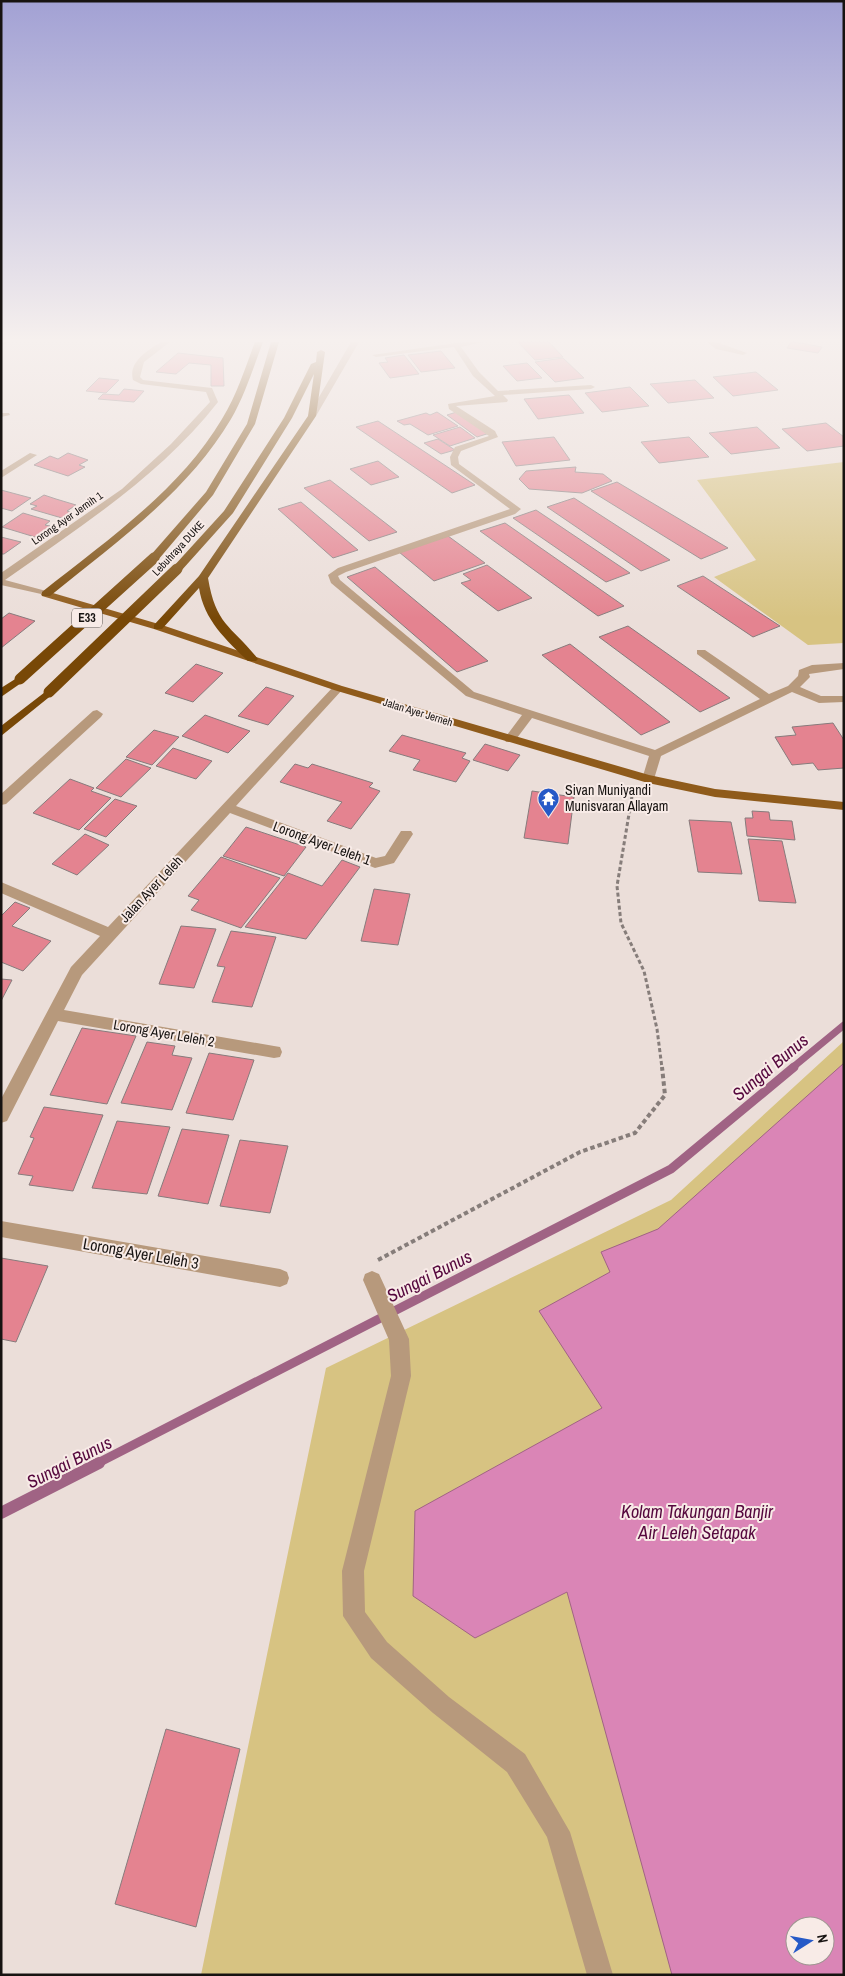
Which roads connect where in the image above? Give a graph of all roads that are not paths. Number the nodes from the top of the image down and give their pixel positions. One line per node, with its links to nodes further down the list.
1 (185, 434): 9 (street, Lorong Ayer Jernih 1)
2 (215, 434): 12 (highway)
3 (245, 434): 19 (highway, Lebuhraya DUKE / E33, bridge)
4 (278, 434): 24 (highway, Lebuhraya DUKE / E33, bridge)
5 (300, 434): 10 (highway)
6 (493, 434): 23 (street)
7 (33, 455): 8 (street)
8 (1, 475)
9 (1, 578)
10 (203, 578): 13 (highway); 15 (highway)
11 (1, 582): 12 (street, Jalan Ayer Jerneh)
12 (46, 594): 13 (main road, Jalan Ayer Jerneh)
13 (158, 627): 15 (main road, Jalan Ayer Jerneh)
14 (701, 652): 20 (street)
15 (252, 659): 17 (main road, Jalan Ayer Jerneh)
16 (844, 666): 18 (street)
17 (338, 688): 25 (main road, Jalan Ayer Jerneh); 30 (street, Jalan Ayer Leleh)
18 (792, 688): 20 (street); 21 (street)
19 (1, 694)
20 (768, 699): 26 (street)
21 (844, 699)
22 (97, 714): 28 (street)
23 (529, 714): 25 (street); 26 (street)
24 (1, 732)
25 (510, 740): 27 (main road, Jalan Ayer Jerneh)
26 (656, 754): 27 (street)
27 (643, 777): 29 (main road, Jalan Ayer Jerneh)
28 (1, 802)
29 (844, 806)
30 (226, 807): 31 (street, Lorong Ayer Leleh 1); 33 (street, Jalan Ayer Leleh)
31 (406, 834)
32 (1, 887): 33 (street)
33 (108, 934): 34 (street, Jalan Ayer Leleh)
34 (54, 1014): 35 (street, Lorong Ayer Leleh 2); 36 (street, Jalan Ayer Leleh)
35 (274, 1052)
36 (1, 1116)
37 (1, 1229): 38 (street, Lorong Ayer Leleh 3)
38 (280, 1278)
39 (372, 1280): 40 (street)
40 (600, 1975)

